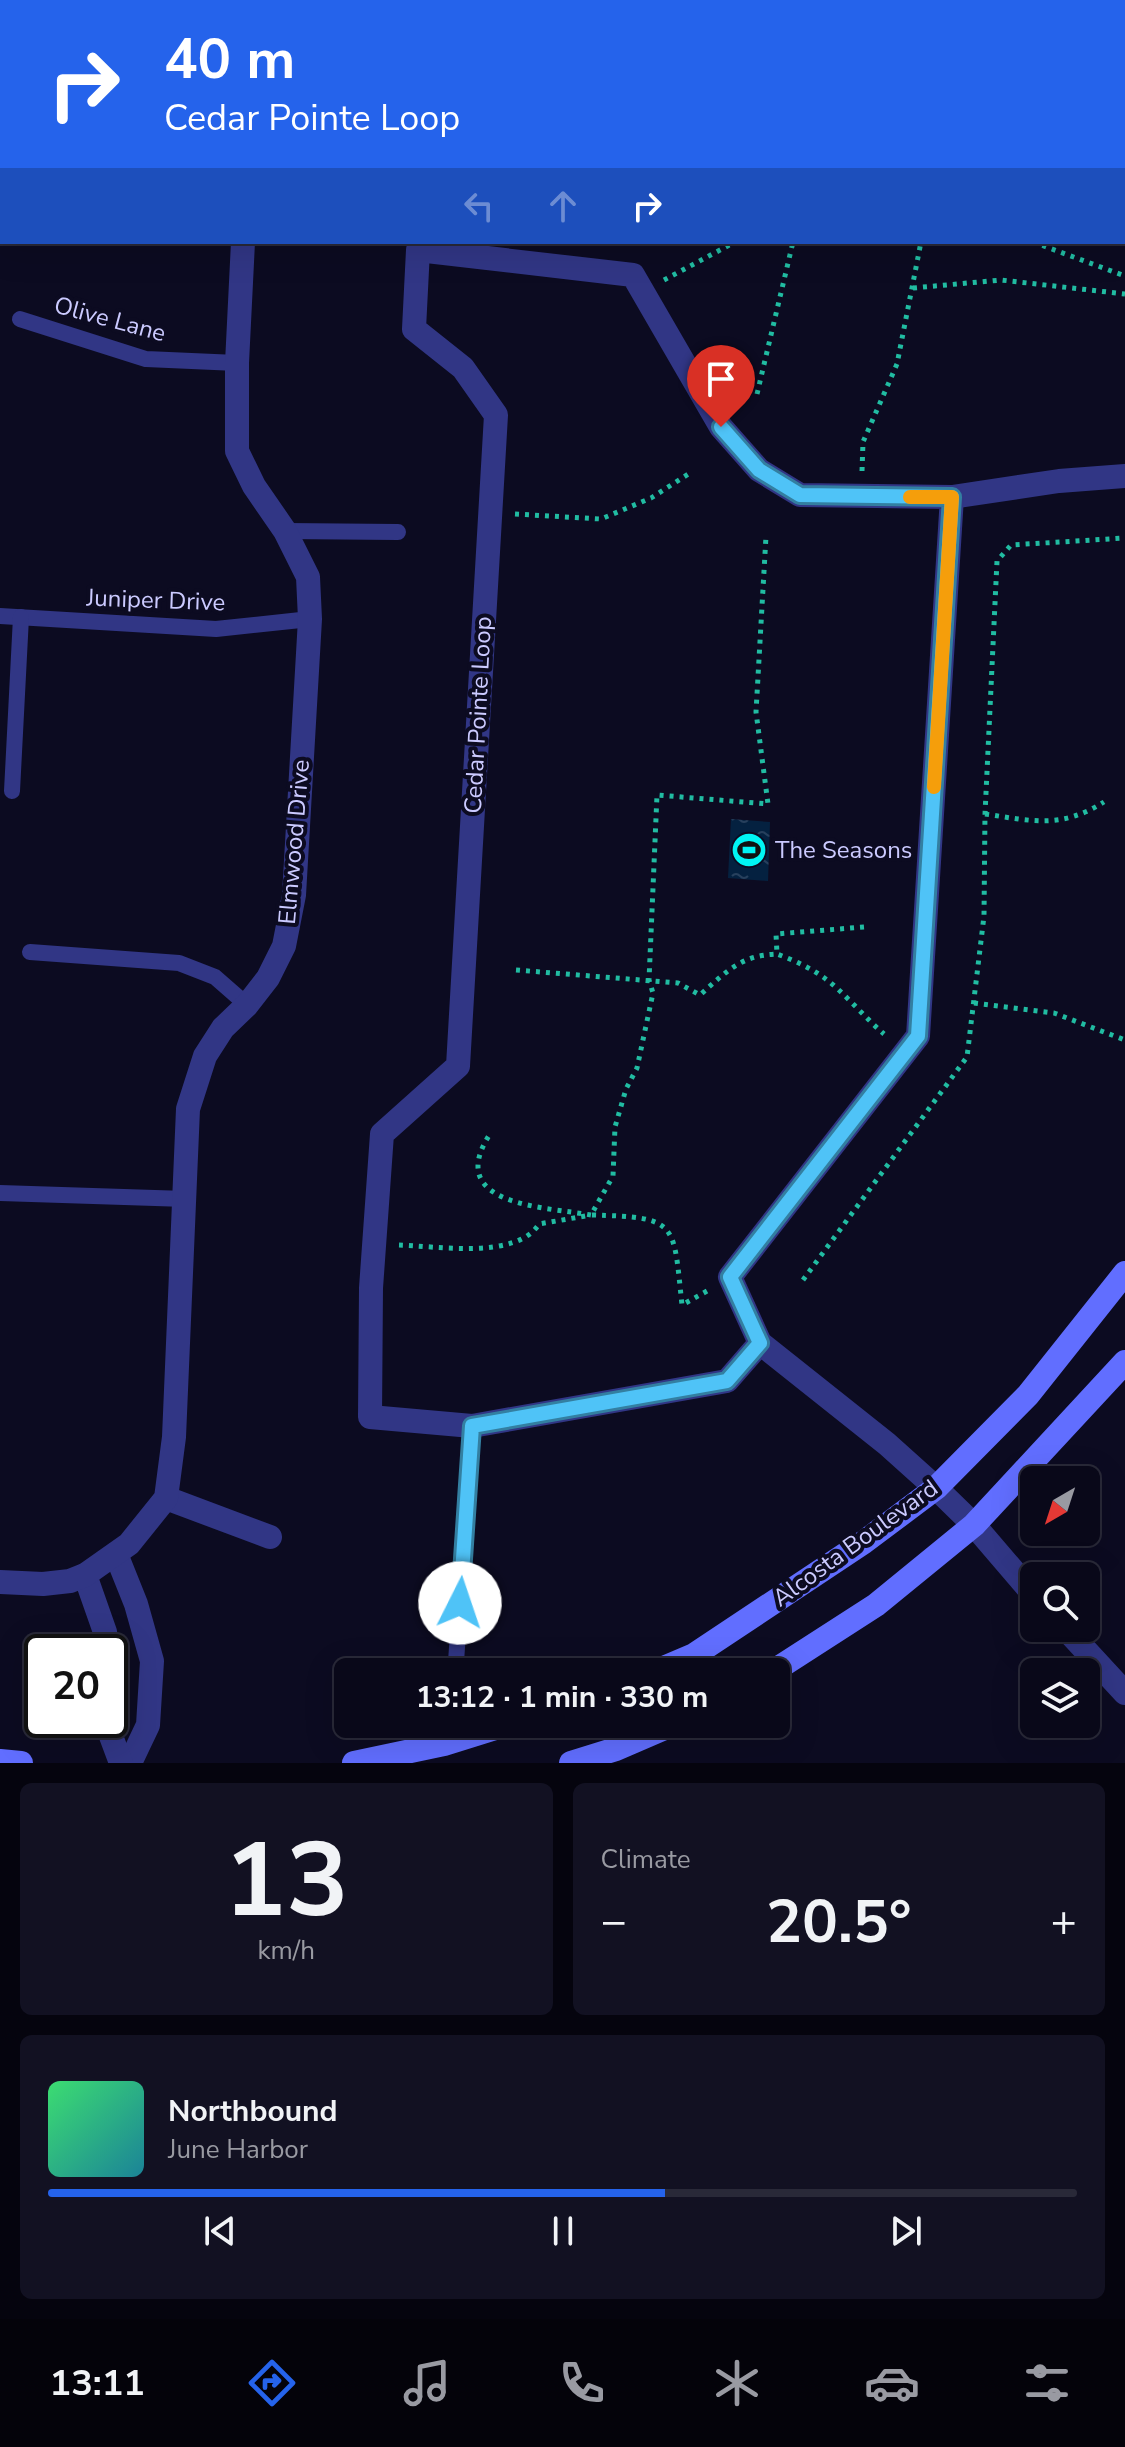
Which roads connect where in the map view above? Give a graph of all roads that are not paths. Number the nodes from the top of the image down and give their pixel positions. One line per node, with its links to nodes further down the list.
1 (243, 244): 4 (street, Elmwood Drive)
2 (418, 246): 6 (street, Cedar Pointe Loop); 20 (street, Cedar Pointe Loop)
3 (20, 319): 4 (lane, Olive Lane)
4 (237, 363): 7 (street, Elmwood Drive)
5 (1125, 476): 6 (street, Cedar Pointe Loop)
6 (952, 497): 18 (street)
7 (285, 531): 8 (lane); 11 (street, Elmwood Drive)
8 (398, 532)
9 (0, 616): 10 (lane, Juniper Drive)
10 (21, 617): 11 (lane, Juniper Drive); 12 (lane)
11 (310, 619): 14 (street, Elmwood Drive)
12 (12, 791)
13 (30, 952): 14 (lane)
14 (247, 1005): 16 (street, Elmwood Drive)
15 (0, 1193): 16 (lane)
16 (186, 1199): 22 (street, Elmwood Drive)
17 (1125, 1273): 21 (main road, Alcosta Boulevard)
18 (760, 1343): 20 (street, Cedar Pointe Loop); 21 (street)
19 (1125, 1362): 23 (main road)
20 (472, 1426): 31 (lane)
21 (936, 1488): 23 (street); 32 (main road, Alcosta Boulevard)
22 (166, 1498): 24 (street); 25 (street)
23 (974, 1525): 27 (street); 33 (main road)
24 (270, 1537)
25 (116, 1554): 26 (street); 41 (street)
26 (85, 1575): 28 (street); 29 (street)
27 (1020, 1579)
28 (0, 1582)
29 (105, 1634)
30 (1078, 1642): 34 (street)
31 (456, 1658)
32 (687, 1658)
33 (790, 1660)
34 (1125, 1693)
35 (112, 1738): 40 (street)
36 (463, 1738): 42 (main road)
37 (642, 1738): 43 (main road)
38 (0, 1761): 39 (main road)
39 (21, 1763)
40 (121, 1763)
41 (130, 1763)
42 (354, 1763)
43 (571, 1763)

